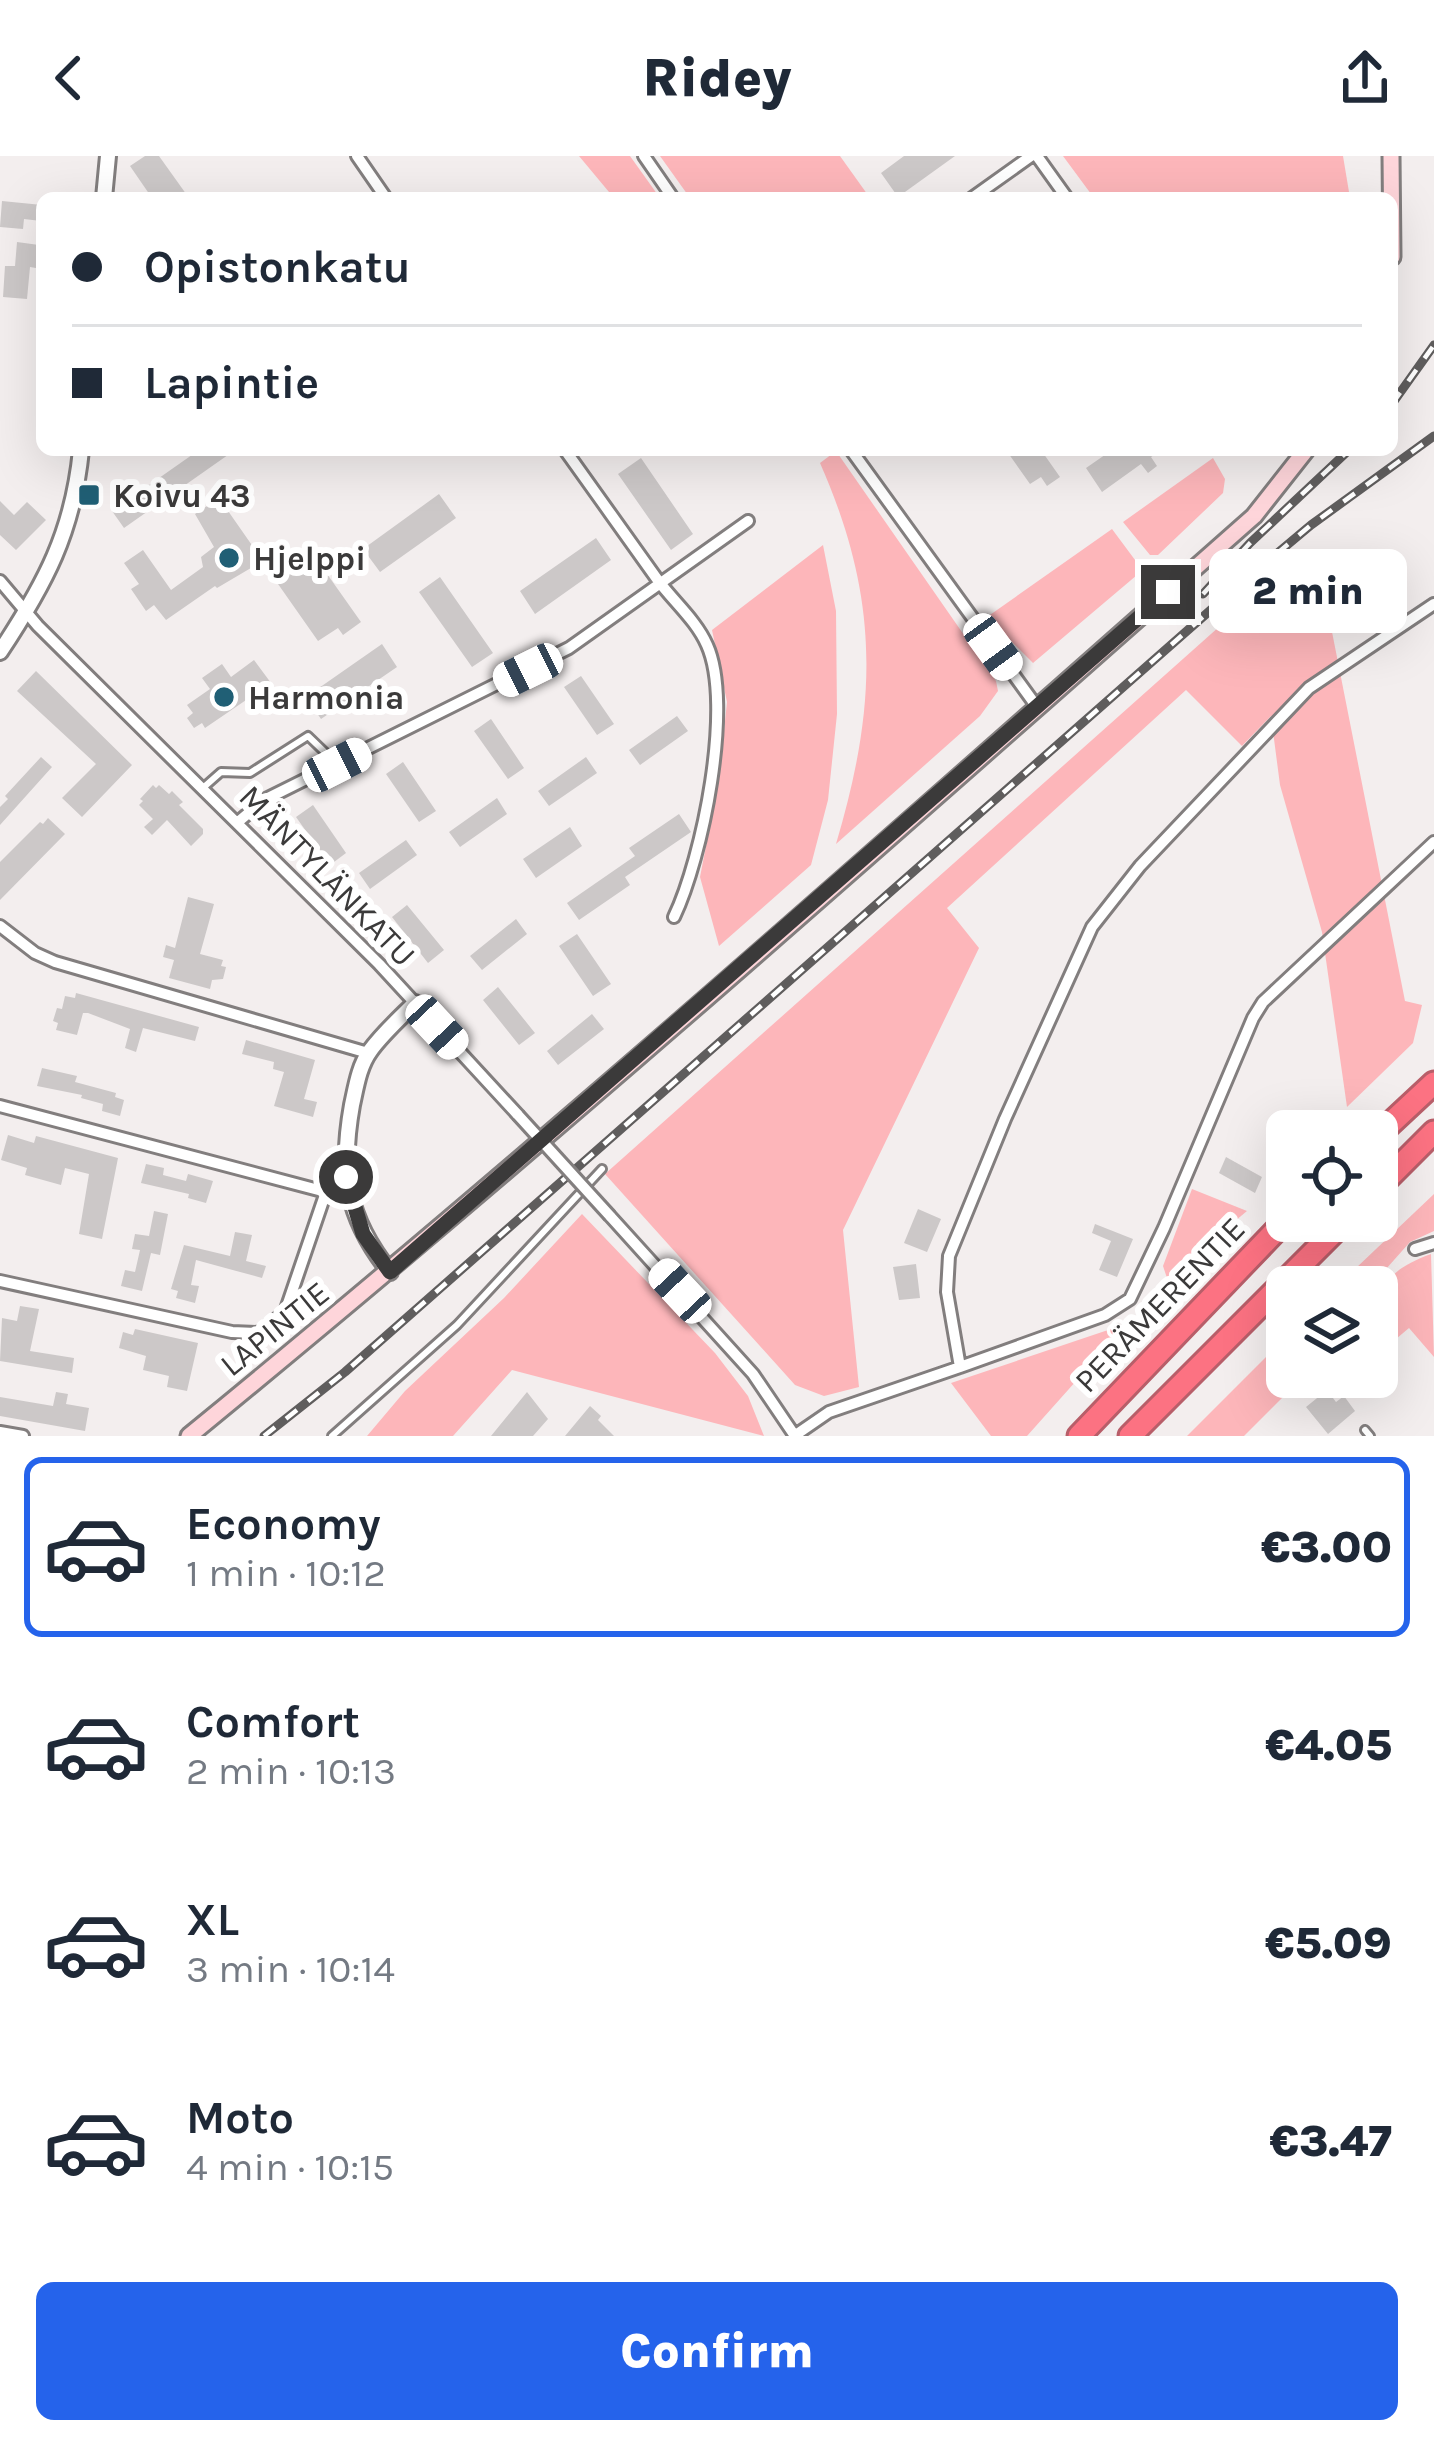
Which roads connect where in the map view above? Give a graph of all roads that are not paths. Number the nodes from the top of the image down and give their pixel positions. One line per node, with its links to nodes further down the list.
1 (108, 156): 6 (street)
2 (357, 156): 7 (street)
3 (644, 156): 8 (street)
4 (1034, 156): 9 (street); 10 (street)
5 (1391, 156): 11 (main road)
6 (105, 192)
7 (382, 192)
8 (670, 192)
9 (981, 192)
10 (1062, 192)
11 (1391, 192)
12 (80, 456): 20 (street)
13 (570, 456): 18 (street)
14 (854, 456): 23 (street)
15 (1301, 456): 23 (main road, LAPINTIE)
16 (748, 520): 18 (street)
17 (0, 581): 20 (street, MÄNTYLÄNKATU)
18 (660, 582): 24 (street); 28 (street)
19 (1430, 607): 21 (street); 46 (street)
20 (26, 611): 22 (street); 25 (street, MÄNTYLÄNKATU)
21 (1434, 621)
22 (0, 652)
23 (1037, 707): 44 (main road, LAPINTIE)
24 (337, 765): 25 (lane); 26 (street)
25 (204, 787): 26 (street, MÄNTYLÄNKATU)
26 (238, 822): 30 (street, MÄNTYLÄNKATU)
27 (1434, 842): 46 (street)
28 (674, 916)
29 (0, 926): 31 (street)
30 (415, 1003): 31 (street); 51 (street, MÄNTYLÄNKATU, bridge)
31 (368, 1053): 38 (street)
32 (1434, 1083): 34 (highway)
33 (0, 1106): 39 (street)
34 (1398, 1116)
35 (1434, 1132): 36 (highway)
36 (1398, 1168)
37 (602, 1169): 50 (lane)
38 (347, 1189): 39 (street); 44 (street)
39 (326, 1192): 45 (street)
40 (1266, 1241): 52 (highway, PERÄMERENTIE)
41 (1324, 1242): 53 (highway)
42 (1434, 1244): 43 (street)
43 (1415, 1250)
44 (390, 1272): 49 (main road, LAPINTIE)
45 (0, 1281)
46 (960, 1367): 51 (street)
47 (0, 1432): 48 (street)
48 (23, 1436)
49 (189, 1436)
50 (332, 1436)
51 (795, 1436)
52 (1079, 1436)
53 (1130, 1436)

